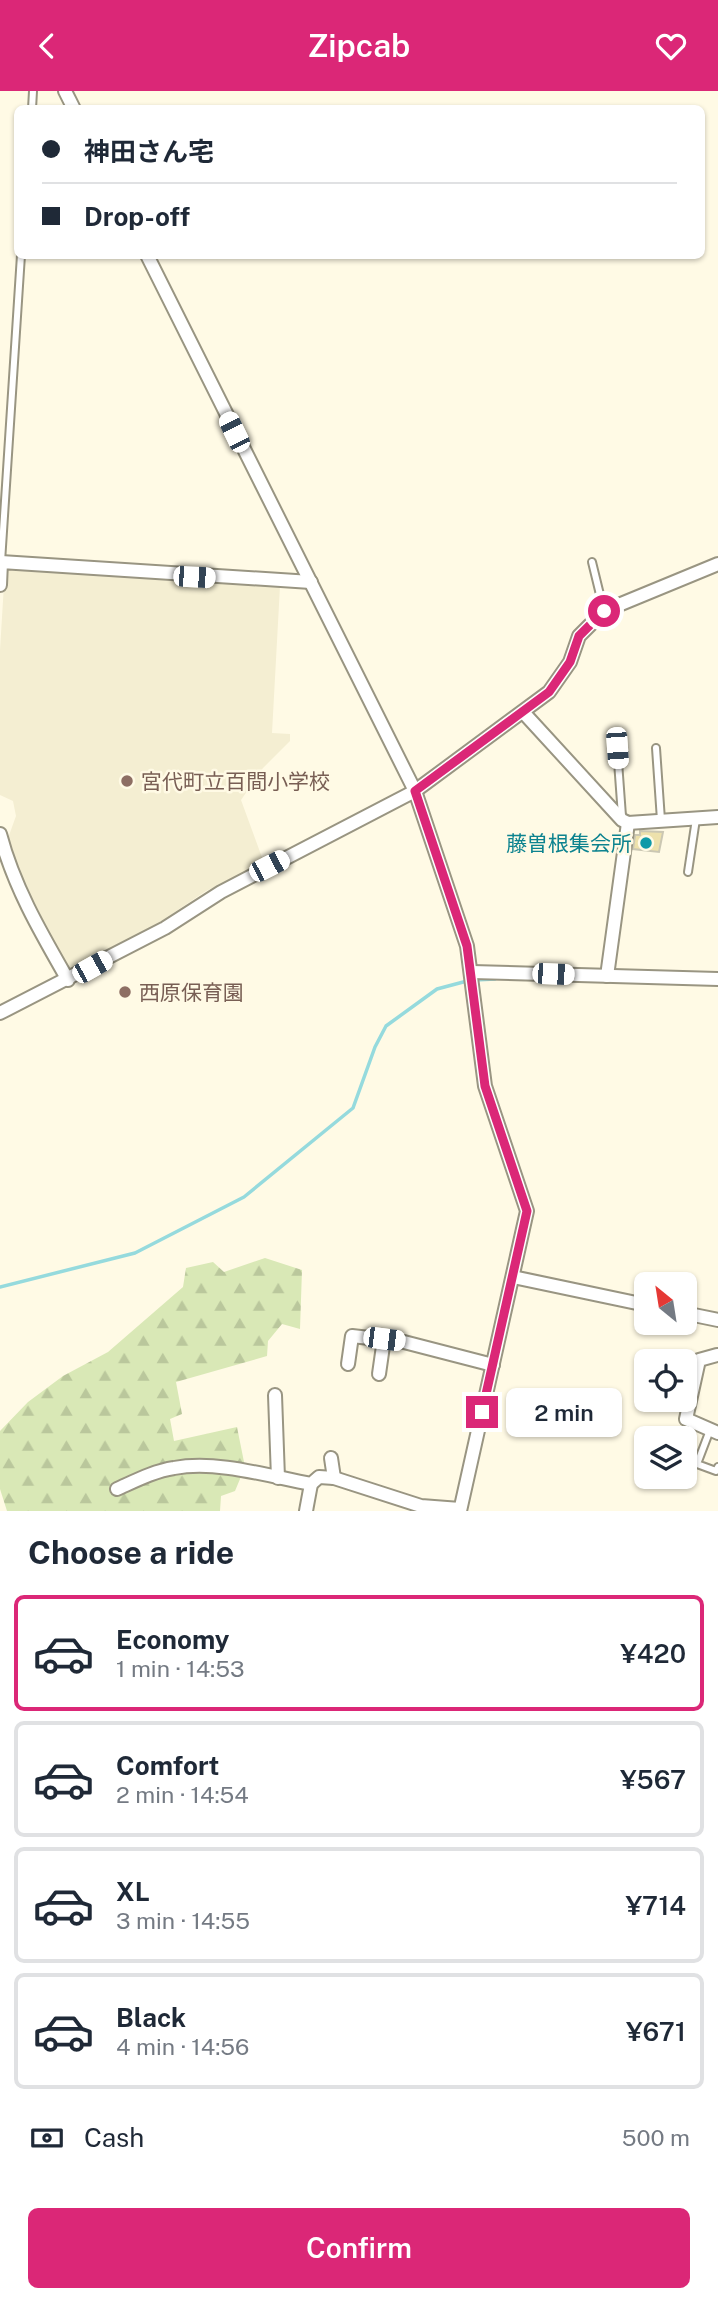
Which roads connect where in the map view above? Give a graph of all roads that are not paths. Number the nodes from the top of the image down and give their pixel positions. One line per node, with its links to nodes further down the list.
1 (21, 259): 3 (lane)
2 (149, 259): 6 (street)
3 (1, 562): 6 (street); 7 (street)
4 (592, 562): 8 (lane)
5 (718, 563): 8 (street)
6 (311, 582): 12 (street)
7 (0, 585)
8 (604, 611): 9 (street)
9 (523, 712): 12 (street); 16 (street)
10 (617, 748): 16 (lane)
11 (656, 748): 15 (lane)
12 (415, 791): 19 (street); 22 (street)
13 (718, 817): 14 (street)
14 (696, 818): 15 (street); 18 (lane)
15 (661, 821): 16 (street)
16 (625, 822): 20 (street)
17 (0, 834): 22 (street)
18 (688, 872)
19 (472, 972): 20 (street); 24 (street)
20 (607, 976): 21 (street)
21 (718, 979)
22 (68, 980): 23 (street)
23 (0, 1013)
24 (513, 1277): 25 (street); 31 (street)
25 (634, 1302)
26 (697, 1316): 27 (street)
27 (718, 1320)
28 (384, 1339): 30 (street); 31 (street); 32 (street)
29 (718, 1355): 34 (street)
30 (348, 1364)
31 (493, 1365): 41 (street)
32 (379, 1374)
33 (275, 1395): 37 (street)
34 (714, 1432): 36 (lane)
35 (331, 1458): 38 (street)
36 (718, 1467)
37 (278, 1478): 39 (street); 40 (street)
38 (334, 1478): 39 (street); 41 (street)
39 (311, 1484): 42 (street)
40 (117, 1489)
41 (460, 1510)
42 (306, 1511)

